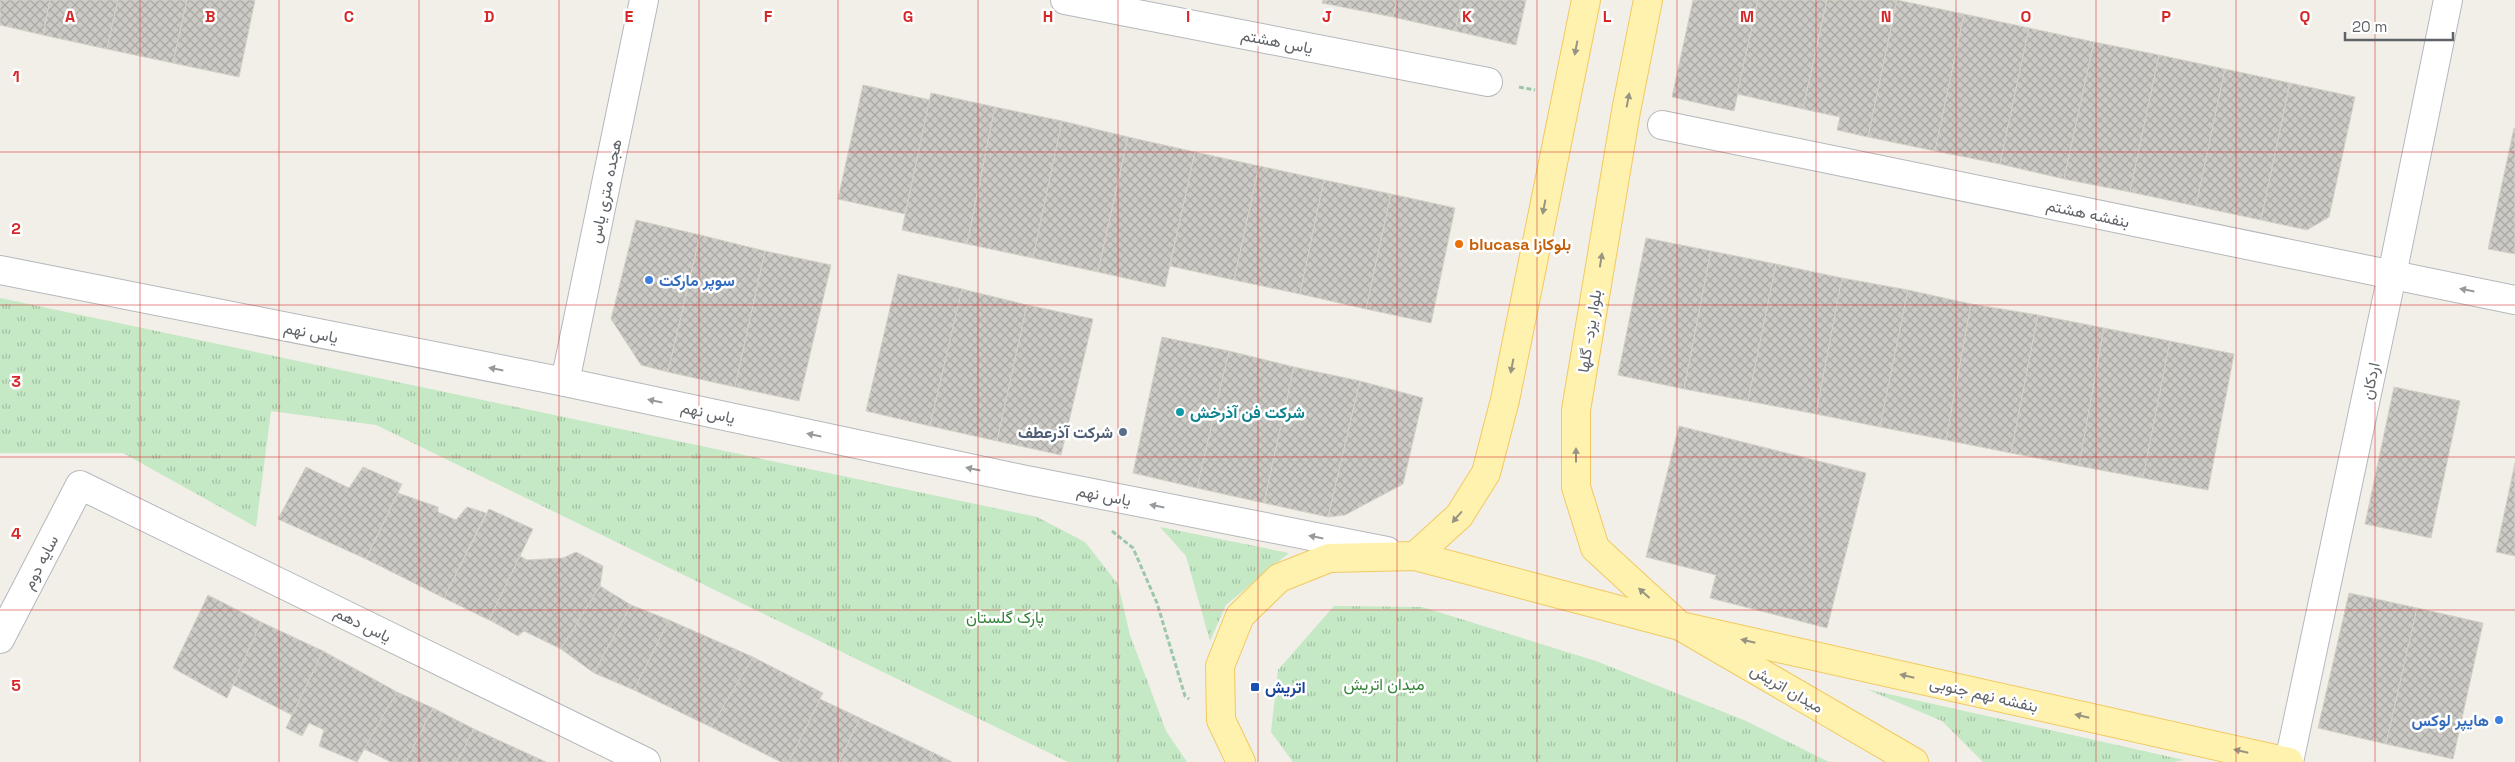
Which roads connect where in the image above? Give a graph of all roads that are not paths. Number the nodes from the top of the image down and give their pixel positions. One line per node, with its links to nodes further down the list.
1 (644, 0): 11 (street, هجده متری یاس)
2 (1065, 0): 6 (street, یاس هشتم)
3 (1586, 0): 13 (main road, one-way to 13)
4 (1648, 0): 14 (main road, بلوار یزد- گلها, one-way to 4)
5 (2448, 0): 9 (street, اردکان)
6 (1488, 82)
7 (1662, 125): 9 (street, بنفشه هشتم)
8 (0, 270): 11 (street, یاس نهم, one-way to 8)
9 (2392, 275): 10 (street, بنفشه هشتم, one-way to 9); 19 (street, اردکان)
10 (2515, 300)
11 (565, 382): 13 (street, یاس نهم, one-way to 11)
12 (80, 485): 15 (street, سایه دوم); 16 (street, یاس دهم)
13 (1415, 556): 14 (main road, میدان اتریش); 17 (main road, میدان اتریش)
14 (1680, 626): 18 (main road, میدان اتریش); 19 (main road, بنفشه نهم جنوبی, one-way to 14)
15 (0, 639)
16 (646, 762)
17 (1241, 762)
18 (1914, 762)
19 (2289, 762)

